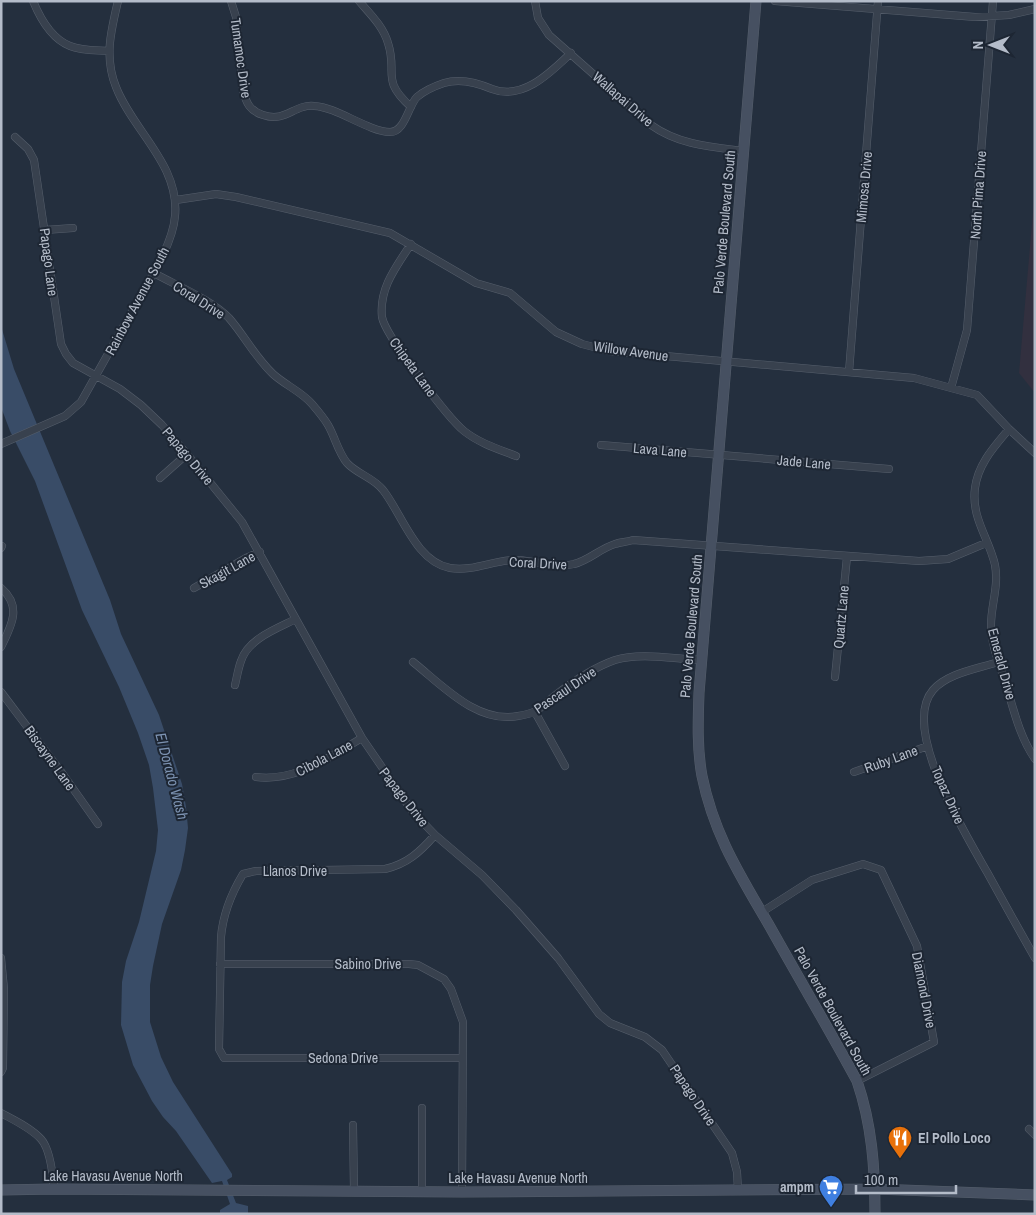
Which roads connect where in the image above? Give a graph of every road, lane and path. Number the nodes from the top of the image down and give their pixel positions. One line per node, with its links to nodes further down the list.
1 (33, 1): 12 (street)
2 (118, 1): 12 (street, Rainbow Avenue South)
3 (231, 1): 14 (street, Tumamoc Drive)
4 (359, 1): 14 (street)
5 (535, 1): 13 (street, Wallapai Drive)
6 (756, 1): 16 (main road, Palo Verde Boulevard South)
7 (775, 1): 9 (street)
8 (993, 1): 11 (street, North Pima Drive)
9 (878, 5): 11 (street); 23 (street, Mimosa Drive)
10 (1035, 9): 11 (street)
11 (992, 17): 25 (street, North Pima Drive)
12 (109, 50): 17 (street, Rainbow Avenue South)
13 (571, 53): 14 (street, Tumamoc Drive); 16 (street, Wallapai Drive)
14 (411, 107)
15 (15, 137): 19 (street, Papago Lane)
16 (744, 151): 22 (main road, Palo Verde Boulevard South)
17 (176, 200): 20 (street, Willow Avenue); 21 (street, Rainbow Avenue South)
18 (73, 228): 19 (street)
19 (45, 230): 24 (street, Papago Lane)
20 (411, 244): 22 (street, Willow Avenue); 32 (street, Chipeta Lane)
21 (154, 273): 24 (street, Rainbow Avenue South); 36 (street, Coral Drive)
22 (727, 362): 23 (street, Willow Avenue); 31 (main road, Palo Verde Boulevard South)
23 (849, 372): 25 (street, Willow Avenue)
24 (96, 375): 27 (street, Rainbow Avenue South); 30 (street, Papago Drive)
25 (951, 388): 26 (street, Willow Avenue)
26 (1009, 429): 29 (street, Willow Avenue); 35 (street, Emerald Drive)
27 (1, 444)
28 (601, 445): 31 (street, Lava Lane)
29 (1035, 453)
30 (187, 454): 34 (street); 37 (street, Papago Drive)
31 (719, 455): 33 (street, Jade Lane); 36 (main road, Palo Verde Boulevard South)
32 (516, 456)
33 (889, 469)
34 (160, 478)
35 (986, 543): 38 (street, Coral Drive); 45 (street, Emerald Drive)
36 (711, 546): 38 (street, Coral Drive); 43 (main road, Palo Verde Boulevard South)
37 (260, 552): 40 (street, Skagit Lane); 41 (street, Papago Drive)
38 (847, 557): 46 (street, Quartz Lane)
39 (1, 588): 42 (street)
40 (194, 588)
41 (296, 619): 47 (street); 50 (street, Papago Drive)
42 (1, 647)
43 (702, 660): 49 (street, Pascaul Drive); 58 (main road, Palo Verde Boulevard South)
44 (414, 662): 49 (street, Pascaul Drive)
45 (998, 662): 51 (street, Topaz Drive); 52 (street, Emerald Drive)
46 (835, 677)
47 (235, 685)
48 (1, 692): 56 (street, Biscayne Lane)
49 (535, 712): 53 (street)
50 (362, 738): 55 (street, Cibola Lane); 57 (street, Papago Drive)
51 (928, 746): 54 (street, Ruby Lane); 60 (street, Topaz Drive)
52 (1035, 759)
53 (565, 766)
54 (854, 772)
55 (256, 777)
56 (98, 824)
57 (435, 835): 61 (street, Llanos Drive); 74 (street, Papago Drive)
58 (762, 912): 65 (main road, Palo Verde Boulevard South); 65 (street, Diamond Drive)
59 (1, 958): 64 (street)
60 (1035, 958)
61 (220, 964): 62 (street, Llanos Drive); 63 (street, Sabino Drive)
62 (224, 1058): 63 (street, Sedona Drive)
63 (462, 1058): 77 (street, Sabino Drive)
64 (1, 1072)
65 (857, 1081): 72 (main road, Palo Verde Boulevard South)
66 (422, 1108): 76 (street)
67 (1, 1113): 71 (street)
68 (353, 1126): 75 (street)
69 (1029, 1129): 70 (street)
70 (1035, 1135)
71 (54, 1189): 73 (main road, Lake Havasu Avenue North); 75 (main road, Lake Havasu Avenue North)
72 (875, 1189): 74 (main road, Lake Havasu Avenue North); 78 (main road, Lake Havasu Avenue North); 79 (main road, Palo Verde Boulevard South)
73 (1, 1190)
74 (738, 1190): 77 (main road, Lake Havasu Avenue North)
75 (354, 1191): 76 (main road, Lake Havasu Avenue North)
76 (422, 1192): 77 (main road, Lake Havasu Avenue North)
77 (462, 1192)
78 (1035, 1195)
79 (875, 1214)

